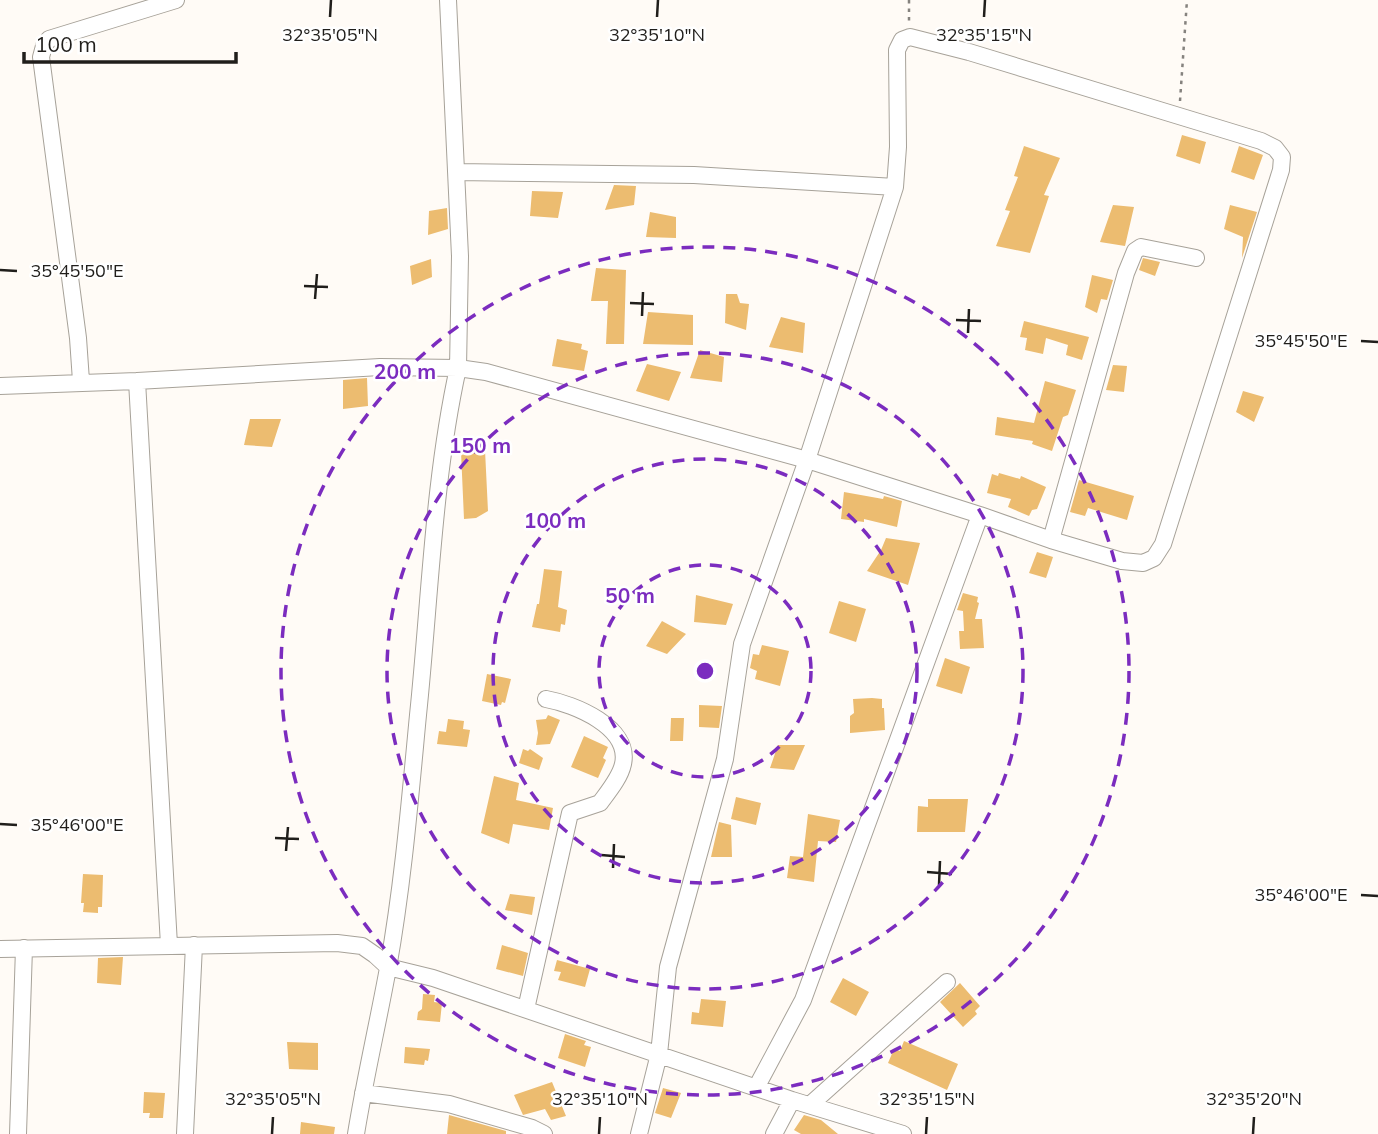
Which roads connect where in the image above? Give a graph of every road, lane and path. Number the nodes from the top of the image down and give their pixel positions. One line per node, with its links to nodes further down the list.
1 (176, 0): 11 (street)
2 (448, 0): 7 (street)
3 (909, 0): 5 (path)
4 (1188, 0): 6 (path)
5 (910, 37): 6 (street); 8 (street)
6 (1179, 117): 16 (street)
7 (456, 172): 8 (street); 10 (street)
8 (895, 187): 14 (street)
9 (1196, 258): 16 (street)
10 (458, 368): 12 (street); 14 (street); 22 (street)
11 (81, 381): 12 (street); 13 (street)
12 (137, 381): 18 (street)
13 (0, 386)
14 (807, 460): 15 (street); 25 (street)
15 (979, 515): 16 (street); 26 (street)
16 (1051, 540)
17 (546, 699): 24 (street)
18 (169, 945): 19 (street); 20 (street)
19 (194, 945): 22 (street); 32 (street)
20 (24, 948): 21 (street); 31 (street)
21 (0, 949)
22 (388, 967): 24 (street); 27 (street)
23 (947, 982): 29 (street)
24 (526, 1009): 25 (street)
25 (659, 1054): 26 (street); 34 (street)
26 (755, 1088): 28 (street)
27 (363, 1093): 30 (street); 33 (street)
28 (792, 1100): 29 (street); 35 (street)
29 (811, 1104): 36 (street)
30 (535, 1132)
31 (18, 1134)
32 (185, 1134)
33 (356, 1134)
34 (639, 1134)
35 (774, 1134)
36 (903, 1134)

